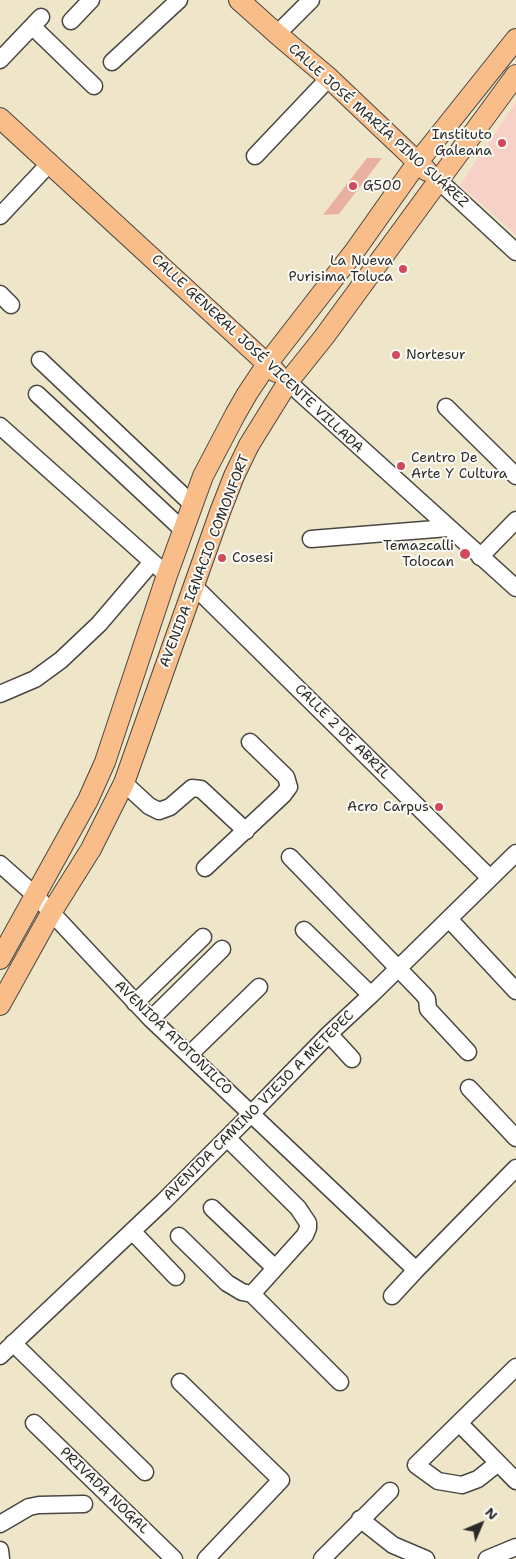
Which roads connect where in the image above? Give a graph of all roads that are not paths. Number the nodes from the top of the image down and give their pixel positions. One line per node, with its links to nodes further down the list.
1 (91, 0): 5 (street)
2 (179, 0): 9 (street)
3 (240, 0): 6 (main road, CALLE JOSÉ MARÍA PINO SUÁREZ)
4 (311, 0): 6 (street)
5 (71, 21)
6 (277, 34): 11 (main road, CALLE JOSÉ MARÍA PINO SUÁREZ)
7 (516, 39): 15 (main road, AVENIDA IGNACIO COMONFORT)
8 (4, 49): 12 (street)
9 (112, 62)
10 (516, 75): 17 (main road, AVENIDA IGNACIO COMONFORT)
11 (329, 78): 14 (street); 15 (main road, CALLE JOSÉ MARÍA PINO SUÁREZ)
12 (94, 86)
13 (0, 118): 16 (main road, CALLE GENERAL JOSÉ VICENTE VILLADA)
14 (255, 156)
15 (417, 162): 17 (main road, CALLE JOSÉ MARÍA PINO SUÁREZ); 21 (main road, AVENIDA IGNACIO COMONFORT)
16 (49, 164): 18 (street); 21 (main road, CALLE GENERAL JOSÉ VICENTE VILLADA)
17 (438, 180): 19 (street, CALLE JOSÉ MARÍA PINO SUÁREZ); 22 (main road, AVENIDA IGNACIO COMONFORT)
18 (0, 216)
19 (516, 252)
20 (40, 360): 27 (street)
21 (267, 364): 22 (main road, CALLE GENERAL JOSÉ VICENTE VILLADA); 27 (main road, AVENIDA IGNACIO COMONFORT)
22 (288, 382): 29 (street, CALLE GENERAL JOSÉ VICENTE VILLADA); 34 (main road, AVENIDA IGNACIO COMONFORT)
23 (37, 394): 30 (street)
24 (446, 407): 26 (street)
25 (0, 426): 33 (street)
26 (516, 476)
27 (193, 505): 30 (main road, AVENIDA IGNACIO COMONFORT)
28 (516, 520): 32 (street)
29 (448, 528): 31 (street); 32 (street, CALLE GENERAL JOSÉ VICENTE VILLADA)
30 (183, 530): 33 (main road, AVENIDA IGNACIO COMONFORT)
31 (311, 539)
32 (480, 557): 35 (street, CALLE GENERAL JOSÉ VICENTE VILLADA)
33 (159, 569): 36 (street); 45 (main road, AVENIDA IGNACIO COMONFORT)
34 (194, 586): 38 (main road, AVENIDA IGNACIO COMONFORT); 44 (street, CALLE 2 DE ABRIL)
35 (516, 588)
36 (0, 694)
37 (250, 742): 39 (street)
38 (124, 783): 39 (street); 46 (main road, AVENIDA IGNACIO COMONFORT)
39 (246, 831): 43 (street)
40 (516, 853): 44 (street, AVENIDA CAMINO VIEJO A METEPEC)
41 (290, 857): 52 (street)
42 (0, 864): 45 (street, AVENIDA ATOTONILCO)
43 (205, 868)
44 (490, 878): 47 (street, AVENIDA CAMINO VIEJO A METEPEC)
45 (36, 896): 46 (street, AVENIDA ATOTONILCO); 51 (main road, AVENIDA IGNACIO COMONFORT)
46 (51, 913): 56 (street, AVENIDA ATOTONILCO); 57 (main road, AVENIDA IGNACIO COMONFORT)
47 (449, 919): 52 (street, AVENIDA CAMINO VIEJO A METEPEC); 54 (street)
48 (304, 930): 55 (street)
49 (203, 937): 56 (street)
50 (222, 949): 58 (street)
51 (0, 959)
52 (397, 969): 55 (street, AVENIDA CAMINO VIEJO A METEPEC); 60 (street)
53 (260, 987): 61 (street)
54 (516, 991)
55 (371, 995): 59 (street, AVENIDA CAMINO VIEJO A METEPEC)
56 (135, 1003): 58 (street, AVENIDA ATOTONILCO)
57 (0, 1005)
58 (151, 1019): 61 (street, AVENIDA ATOTONILCO)
59 (329, 1034): 62 (street); 64 (street, AVENIDA CAMINO VIEJO A METEPEC)
60 (468, 1052)
61 (189, 1055): 64 (street, AVENIDA ATOTONILCO)
62 (352, 1058)
63 (469, 1088): 66 (street)
64 (252, 1114): 65 (street, AVENIDA CAMINO VIEJO A METEPEC); 72 (street, AVENIDA ATOTONILCO)
65 (227, 1138): 69 (street, AVENIDA CAMINO VIEJO A METEPEC); 71 (street)
66 (516, 1138)
67 (516, 1168): 72 (street)
68 (212, 1208): 71 (street)
69 (132, 1231): 73 (street); 76 (street, AVENIDA CAMINO VIEJO A METEPEC)
70 (179, 1236): 74 (street)
71 (275, 1268): 74 (street)
72 (416, 1270): 75 (street)
73 (176, 1277)
74 (252, 1294): 80 (street)
75 (392, 1296)
76 (14, 1343): 77 (street, AVENIDA CAMINO VIEJO A METEPEC); 84 (street)
77 (0, 1356)
78 (516, 1367): 82 (street)
79 (180, 1382): 94 (street)
80 (340, 1382)
81 (34, 1423): 93 (street, PRIVADA NOGAL)
82 (459, 1423): 83 (street); 83 (street)
83 (498, 1463): 85 (street)
84 (145, 1472)
85 (516, 1481)
86 (390, 1491): 88 (street)
87 (84, 1504): 89 (street)
88 (360, 1519): 95 (street); 96 (street)
89 (0, 1524)
90 (516, 1547): 97 (street)
91 (0, 1550): 92 (street)
92 (2, 1559)
93 (174, 1559)
94 (206, 1559)
95 (322, 1559)
96 (426, 1559)
97 (487, 1559)

